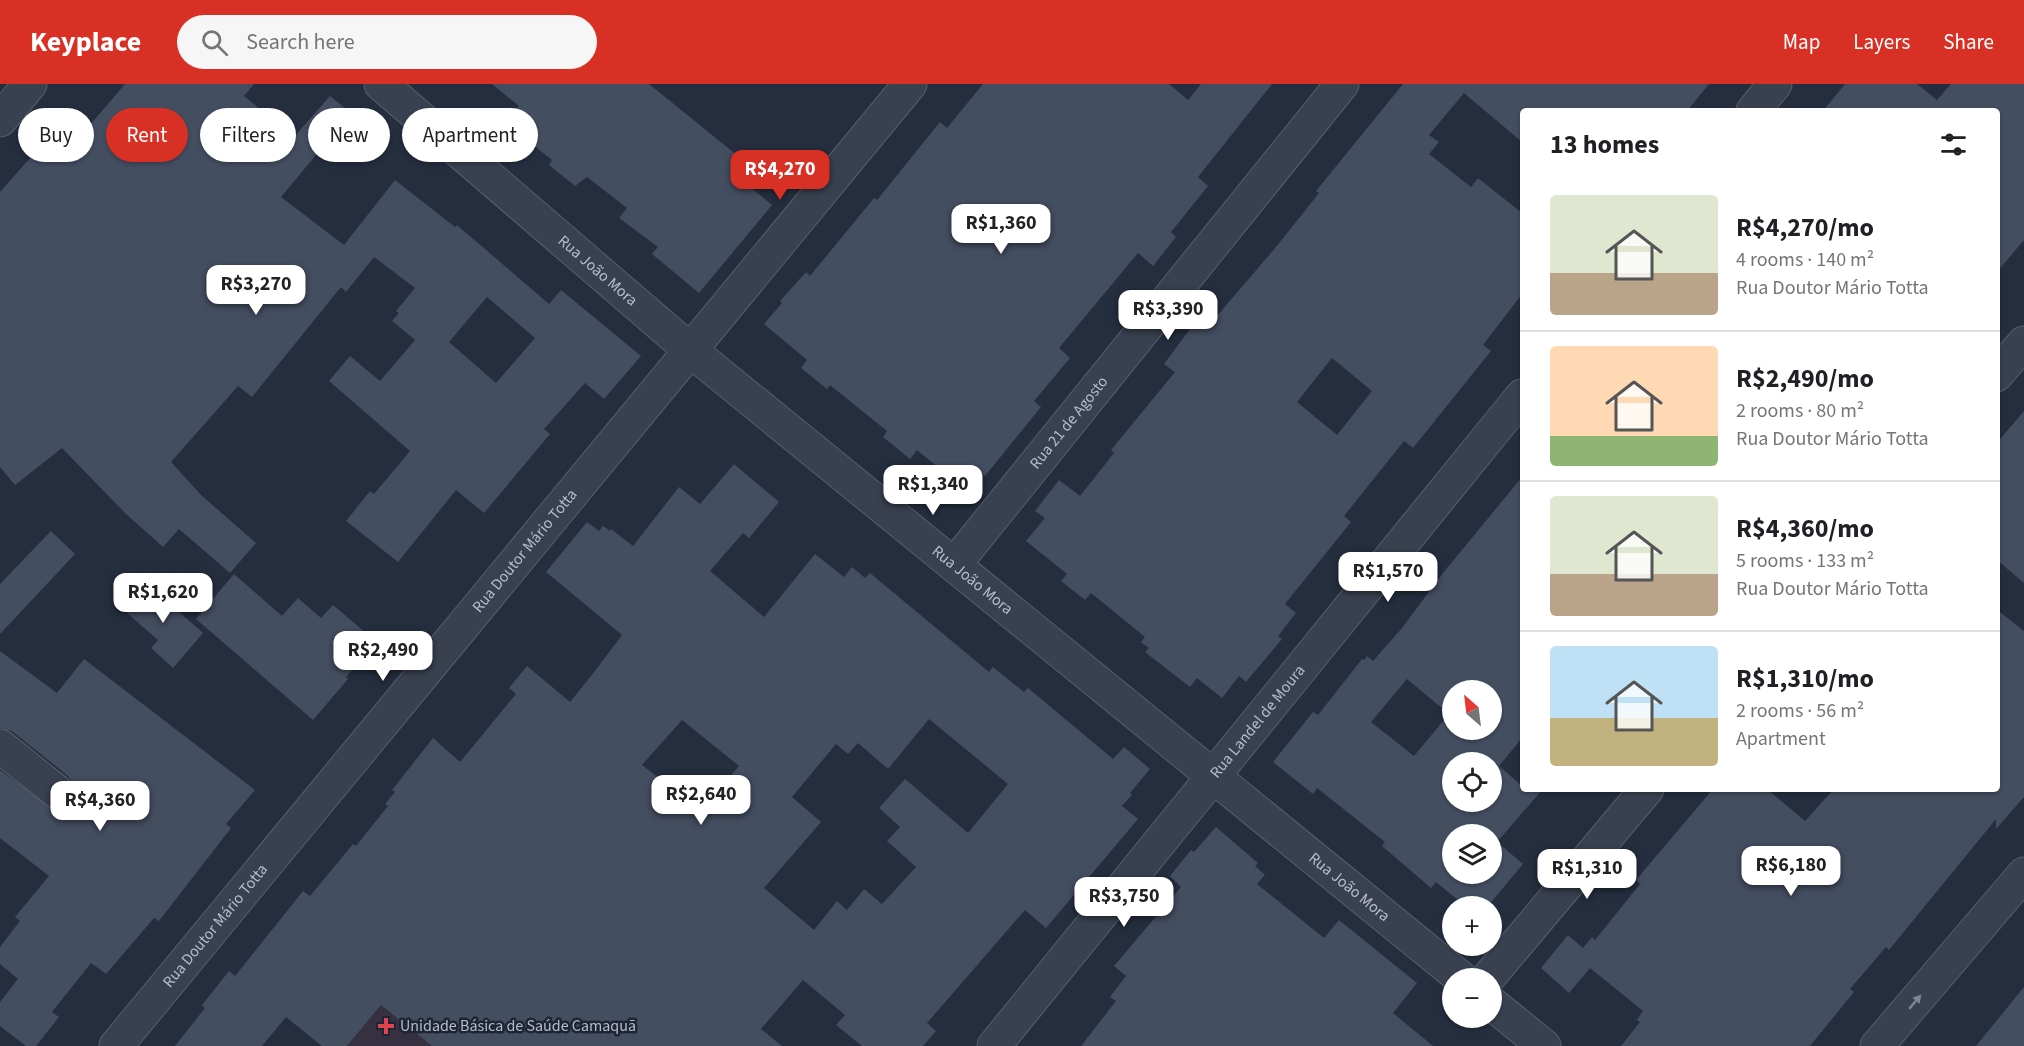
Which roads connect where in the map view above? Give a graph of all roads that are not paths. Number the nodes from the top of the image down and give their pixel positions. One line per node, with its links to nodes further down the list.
1 (30, 84): 7 (street)
2 (381, 84): 9 (street, Rua João Mora)
3 (909, 84): 9 (street, Rua Doutor Mário Totta)
4 (1342, 84): 12 (street, Rua 21 de Agosto)
5 (1775, 84): 6 (street)
6 (1755, 108)
7 (0, 120)
8 (2024, 343): 10 (street)
9 (690, 350): 12 (street, Rua João Mora); 21 (street, Rua Doutor Mário Totta)
10 (2000, 370)
11 (1520, 398): 14 (street, Rua Landel de Moura)
12 (954, 566): 14 (street, Rua João Mora)
13 (0, 746): 15 (street)
14 (1214, 777): 18 (street, Rua João Mora); 22 (street, Rua Landel de Moura)
15 (56, 790)
16 (1644, 792): 19 (street)
17 (2024, 874): 24 (street, one-way to 17)
18 (1449, 968)
19 (1496, 968)
20 (1502, 1012): 23 (street)
21 (116, 1046)
22 (994, 1046)
23 (1544, 1046)
24 (1877, 1046)

